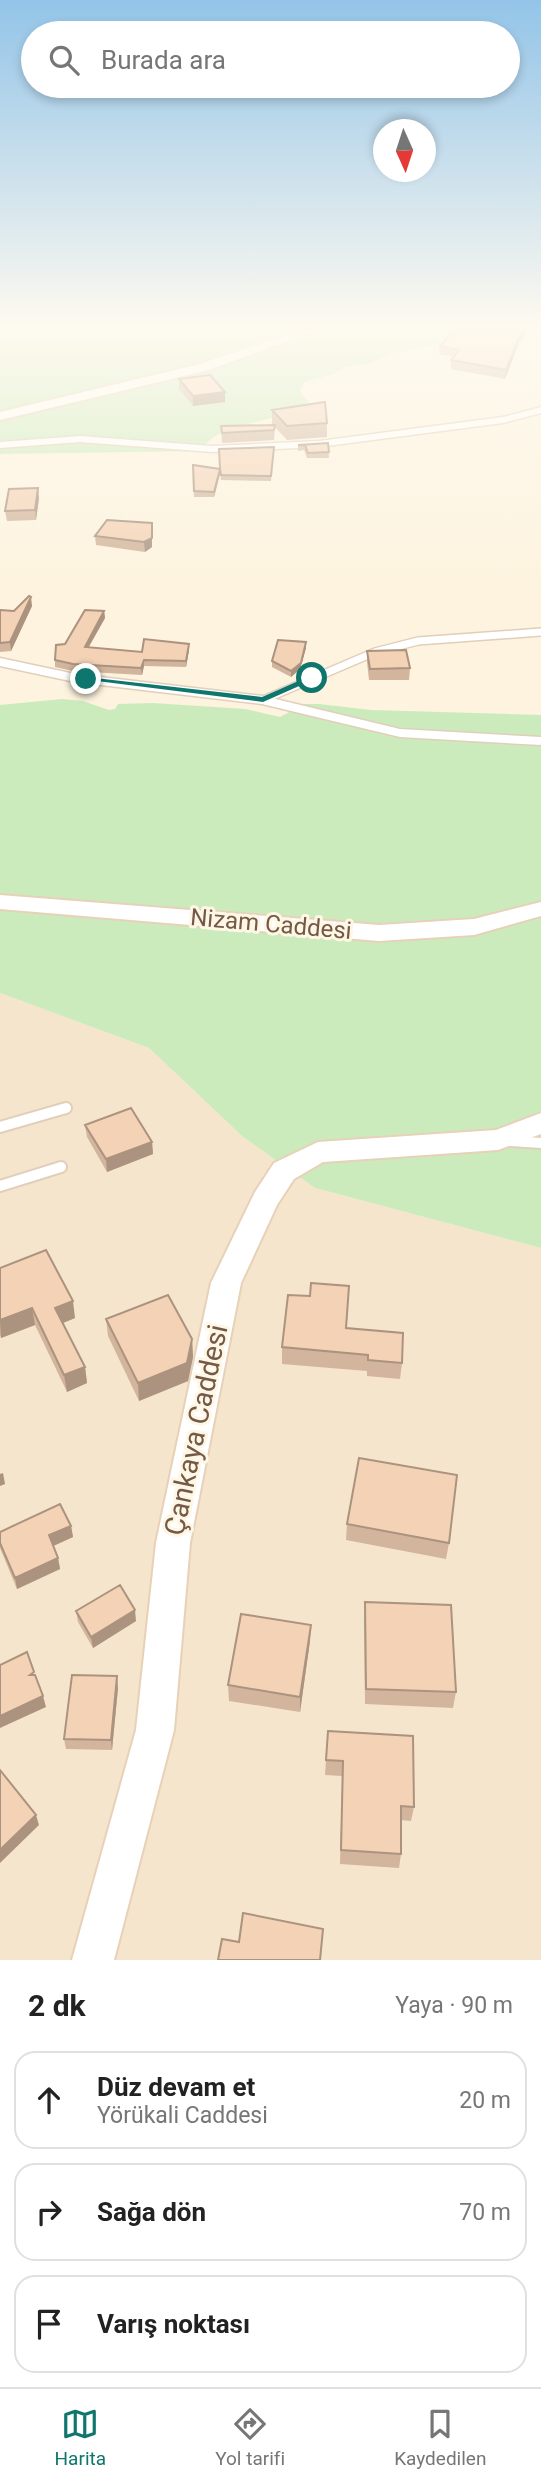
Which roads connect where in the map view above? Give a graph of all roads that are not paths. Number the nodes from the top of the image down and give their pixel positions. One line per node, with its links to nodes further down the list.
1 (499, 420): 2 (street)
2 (0, 445)
3 (541, 632): 5 (lane)
4 (0, 662): 5 (street)
5 (263, 699): 6 (street)
6 (541, 741)
7 (0, 902): 8 (street, Nizam Caddesi)
8 (541, 909)
9 (66, 1108): 11 (lane)
10 (541, 1123): 12 (street, Çankaya Caddesi)
11 (0, 1127)
12 (498, 1140): 13 (lane); 16 (street, Çankaya Caddesi)
13 (541, 1143)
14 (61, 1167): 15 (lane)
15 (0, 1186)
16 (93, 1960)

